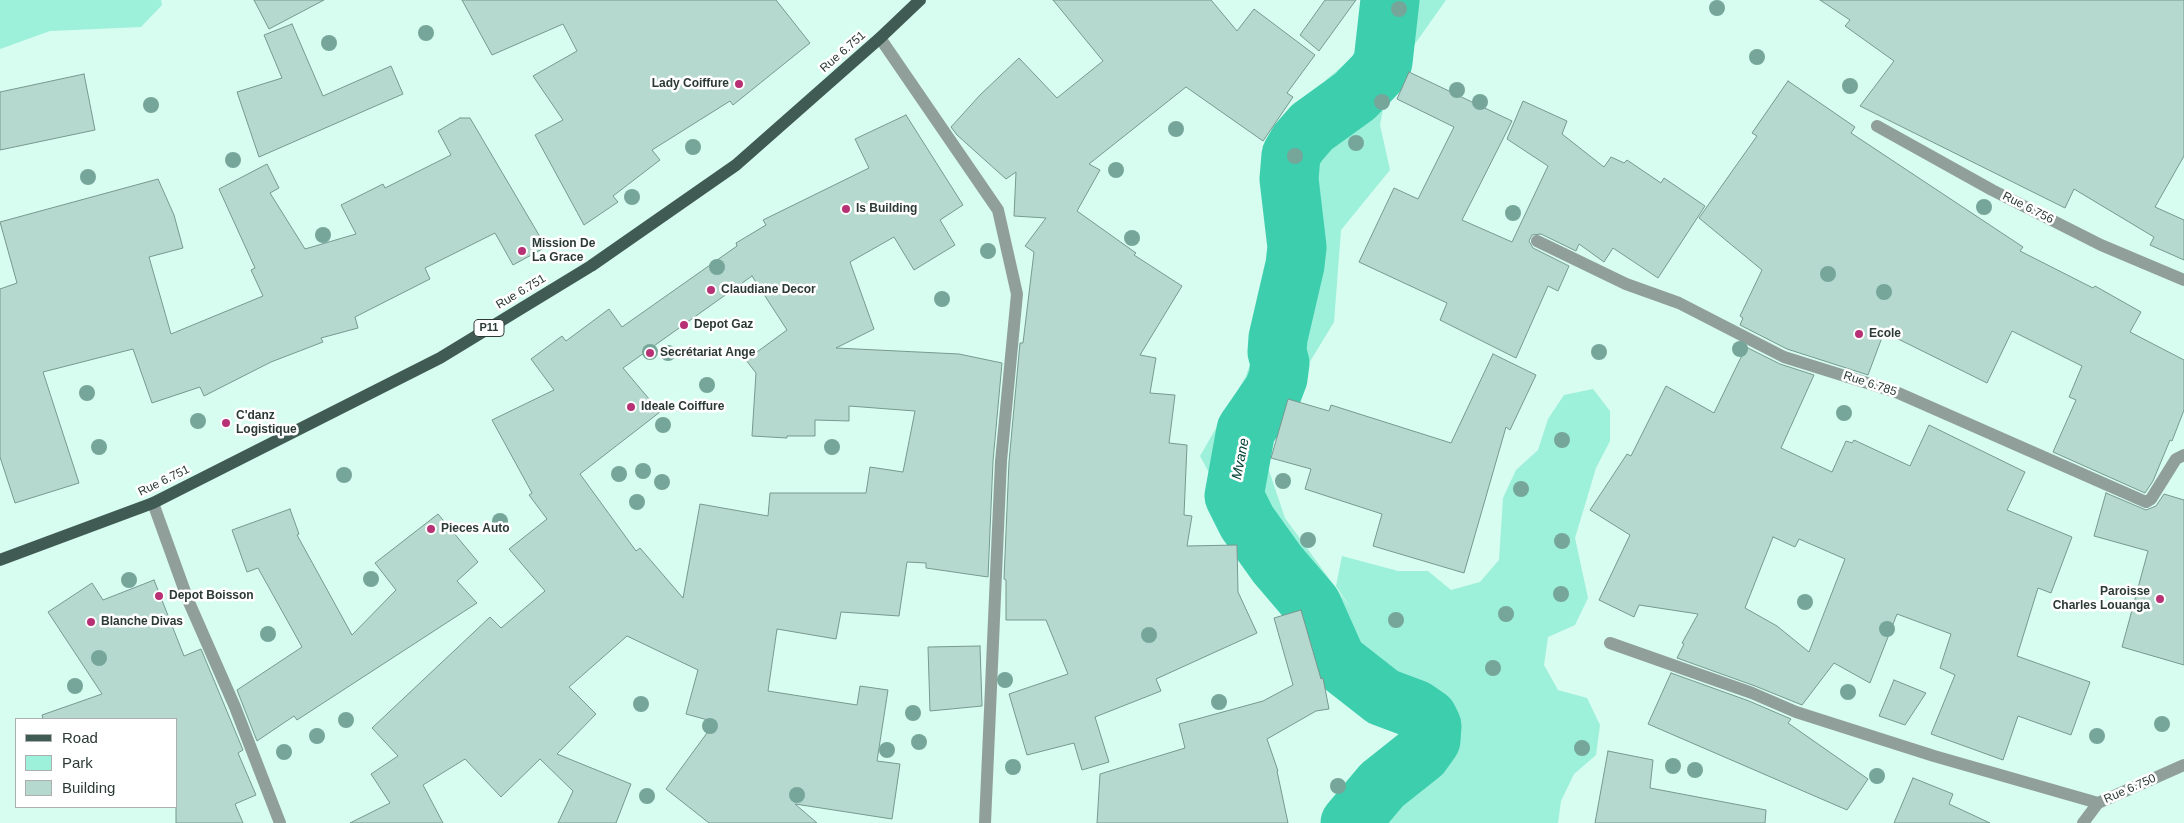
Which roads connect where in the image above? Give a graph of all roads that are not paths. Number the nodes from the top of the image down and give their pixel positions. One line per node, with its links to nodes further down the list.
1 (920, 0): 2 (main road, Rue 6.751 / P11)
2 (880, 38): 7 (main road, Rue 6.751 / P11); 13 (street)
3 (1877, 126): 5 (street, Rue 6.756)
4 (1537, 241): 6 (street, Rue 6.785)
5 (2184, 280)
6 (2184, 455)
7 (153, 503): 8 (main road, Rue 6.751 / P11); 12 (street)
8 (0, 560)
9 (1610, 643): 11 (street)
10 (2184, 765): 11 (street, Rue 6.750)
11 (2098, 804): 14 (street, Rue 6.750)
12 (280, 823)
13 (986, 823)
14 (2083, 823)

